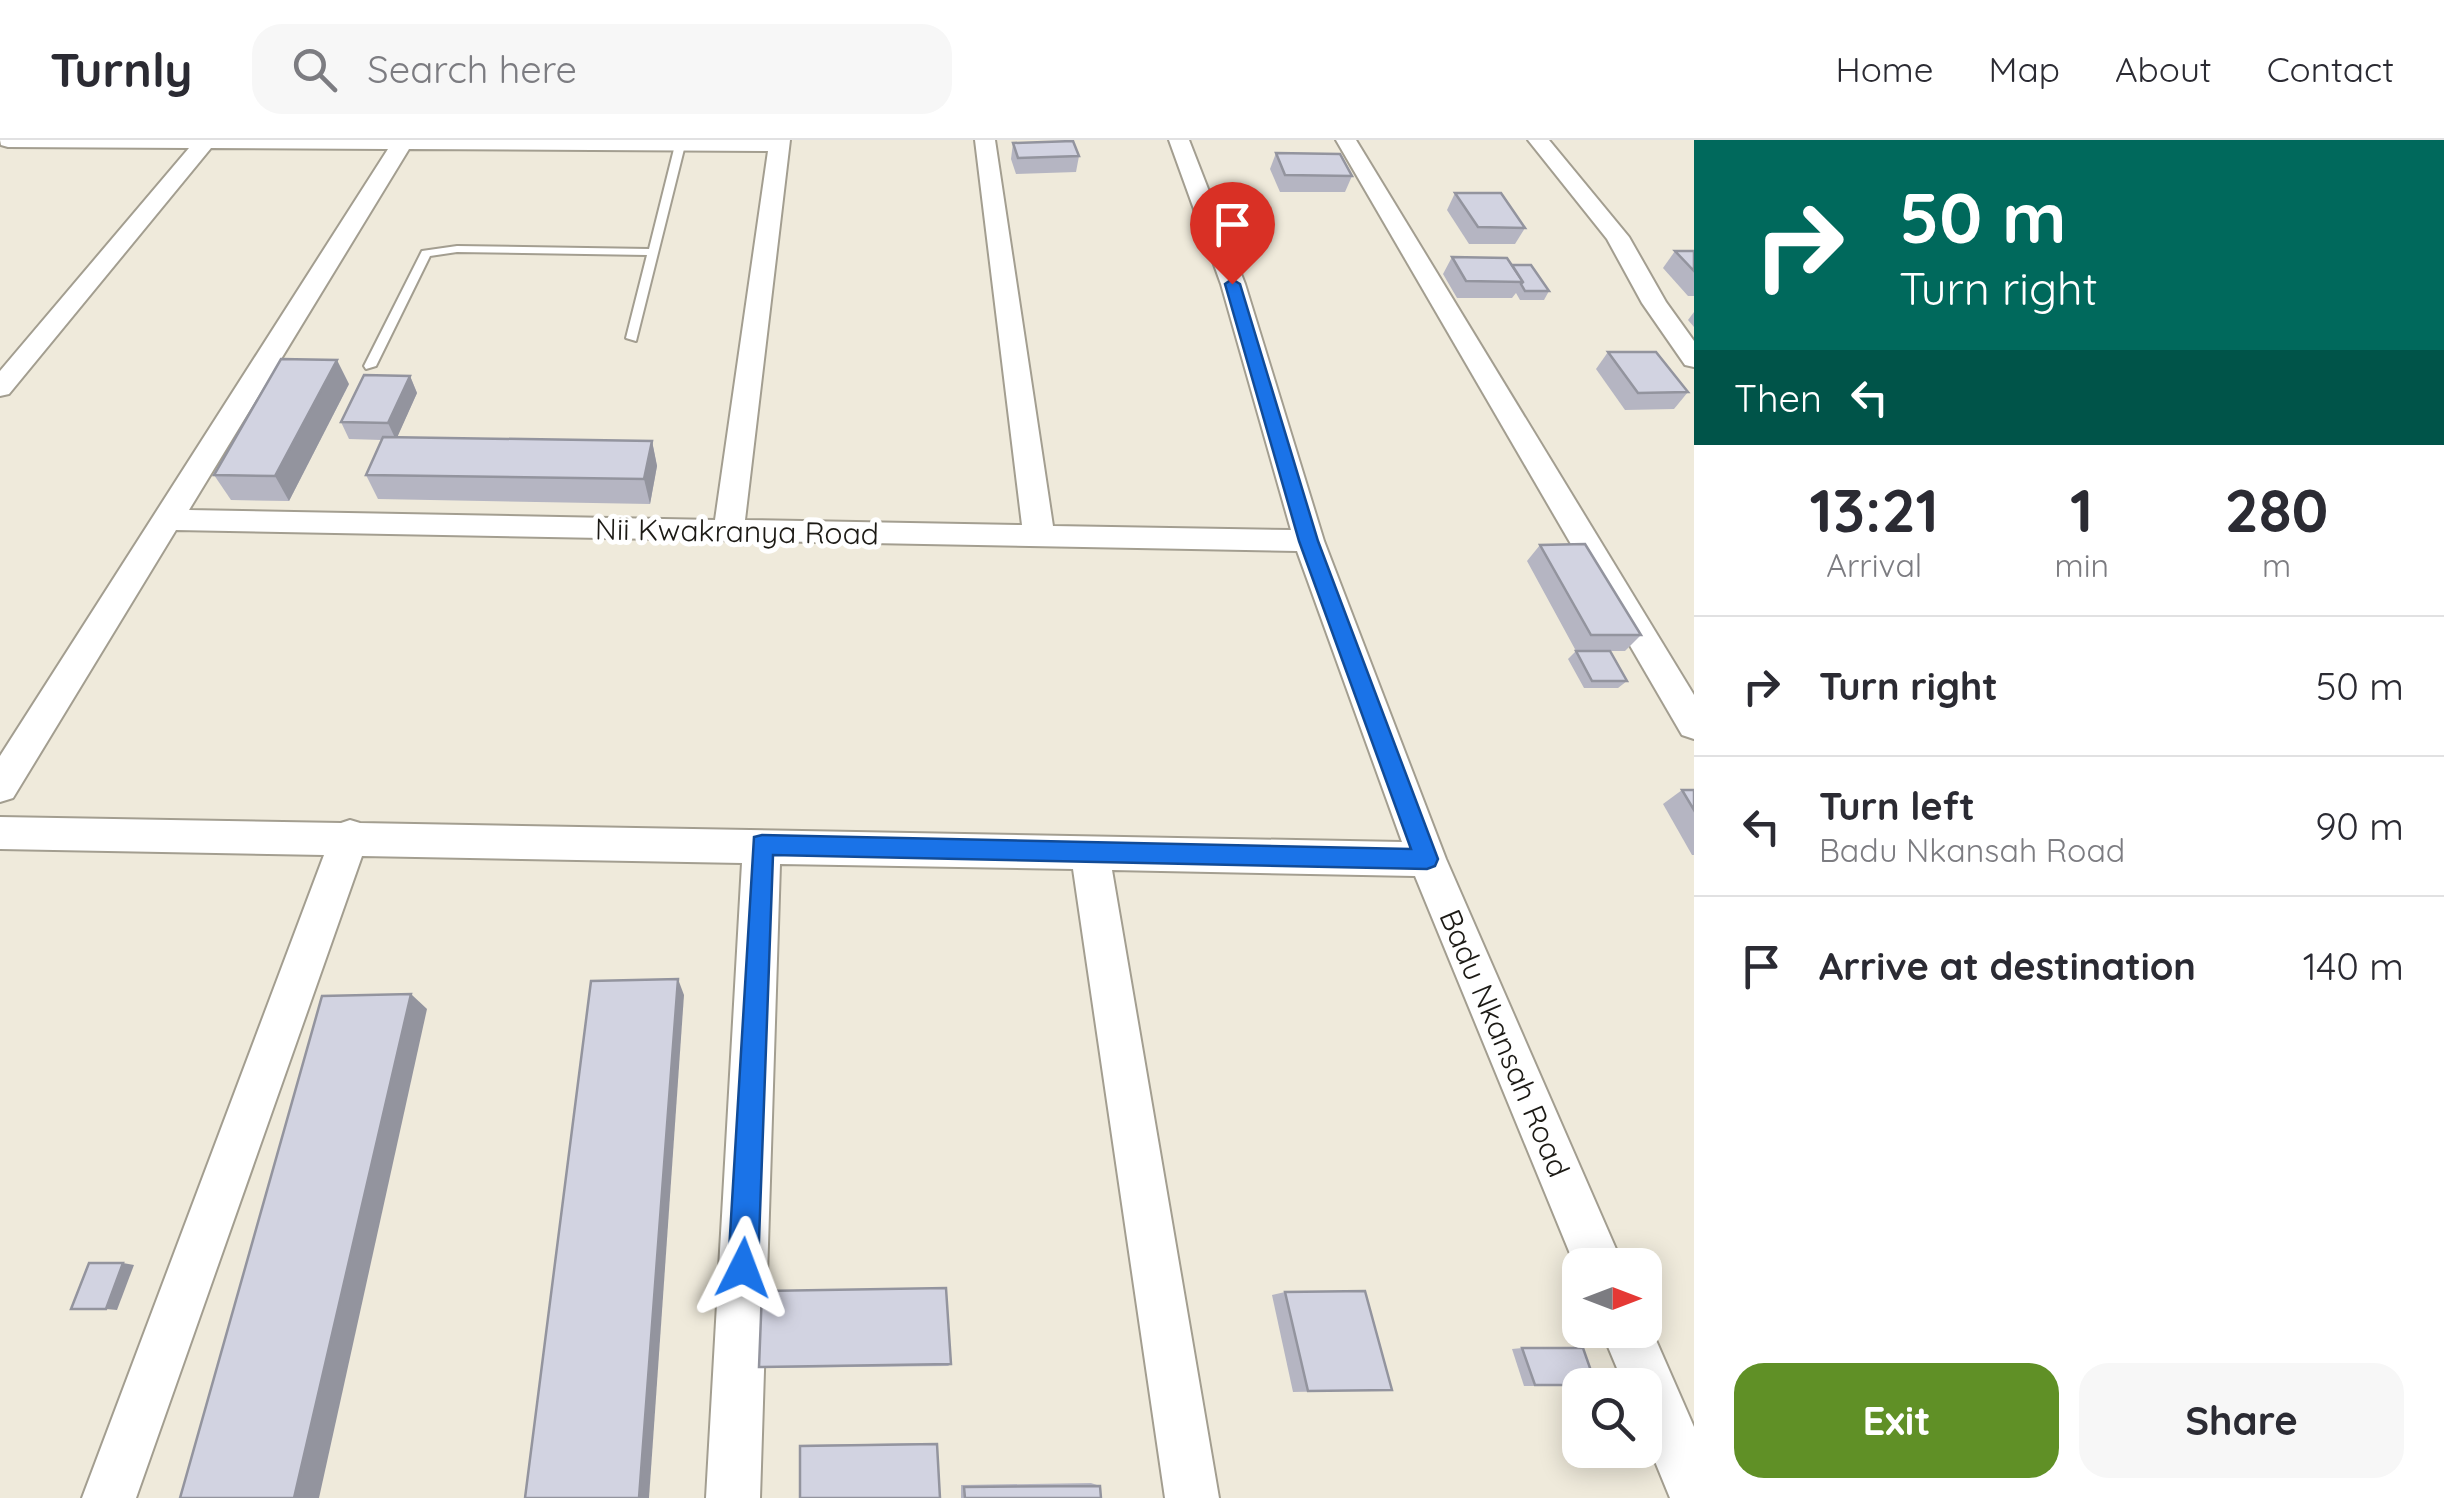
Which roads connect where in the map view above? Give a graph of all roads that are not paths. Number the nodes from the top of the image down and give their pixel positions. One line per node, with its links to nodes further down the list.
1 (985, 140): 17 (street)
2 (1179, 140): 18 (street, Badu Nkansah Road)
3 (1346, 140): 19 (street)
4 (1538, 140): 12 (street)
5 (205, 142): 7 (street); 8 (street); 14 (street)
6 (779, 142): 9 (street); 16 (street)
7 (6, 144)
8 (401, 145): 9 (street); 15 (street)
9 (680, 145): 10 (lane)
10 (653, 252): 11 (lane); 13 (lane)
11 (632, 338)
12 (1694, 359)
13 (370, 366)
14 (0, 388)
15 (166, 520): 16 (street, Nii Kwakranya Road); 20 (street)
16 (729, 531): 17 (street, Nii Kwakranya Road)
17 (1039, 536): 18 (street, Nii Kwakranya Road)
18 (1309, 541): 25 (street, Badu Nkansah Road)
19 (1694, 725)
20 (0, 787)
21 (0, 832): 22 (street)
22 (350, 836): 23 (street); 29 (street)
23 (762, 844): 24 (street); 30 (street)
24 (1090, 852): 25 (street); 31 (street)
25 (1427, 859): 26 (street, Badu Nkansah Road)
26 (1592, 1248)
27 (1634, 1348): 28 (street)
28 (1694, 1490)
29 (110, 1498)
30 (733, 1498)
31 (1192, 1498)

